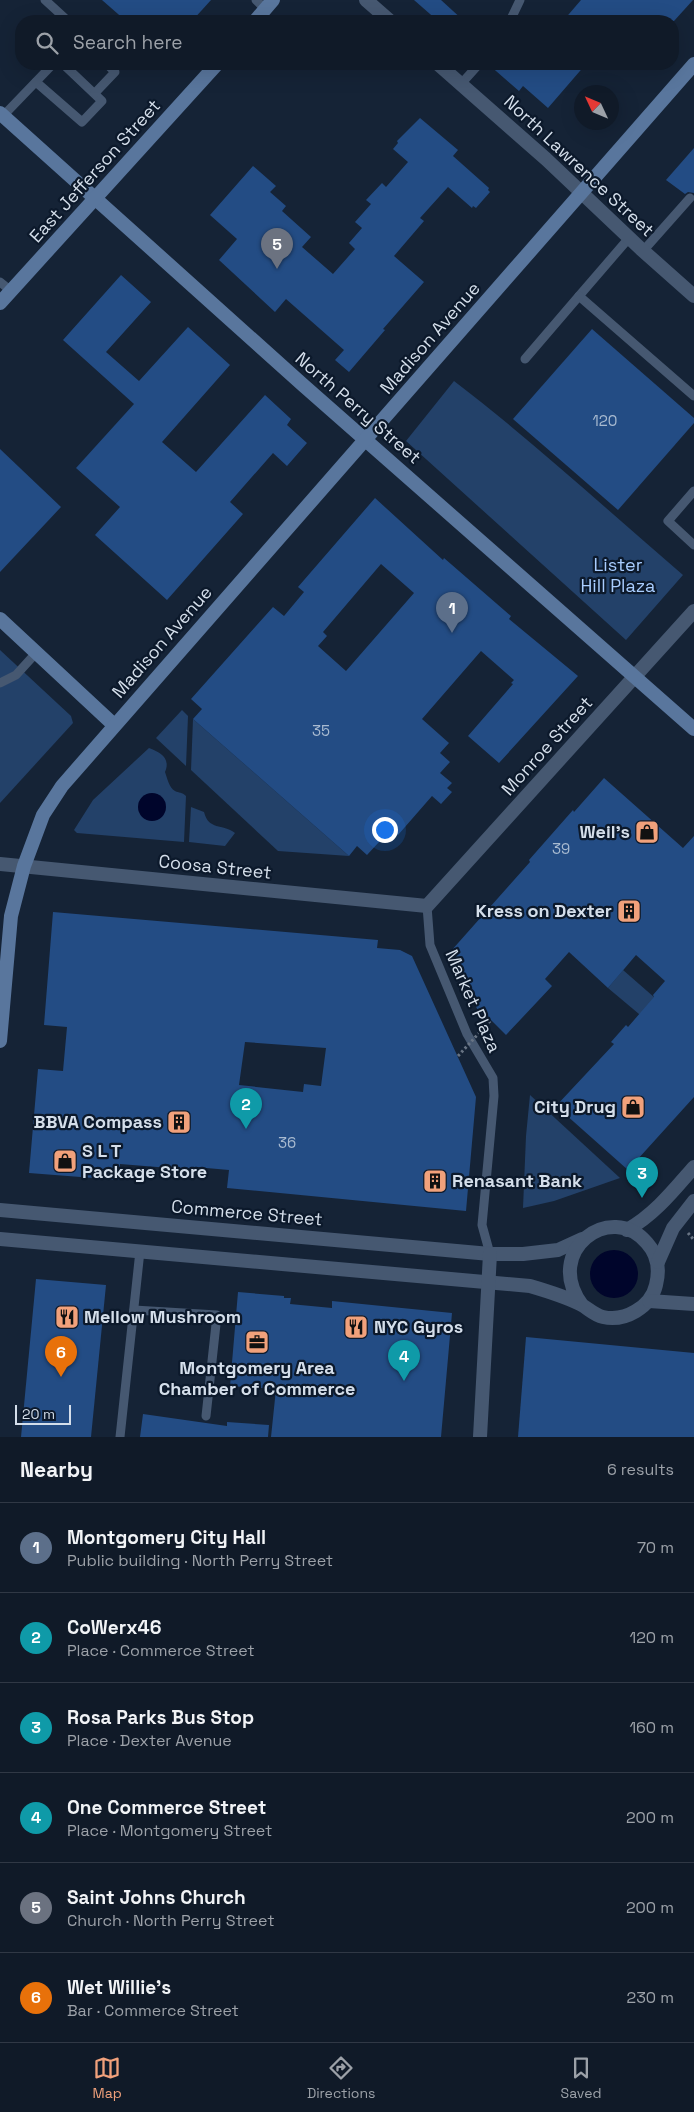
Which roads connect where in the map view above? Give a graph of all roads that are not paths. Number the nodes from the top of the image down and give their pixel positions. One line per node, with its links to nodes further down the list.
1 (45, 0): 5 (lane)
2 (366, 0): 7 (street)
3 (520, 0): 8 (lane)
4 (265, 3): 6 (main road)
5 (61, 15)
6 (258, 15)
7 (383, 15)
8 (513, 15)
9 (694, 64): 20 (main road, Madison Avenue)
10 (47, 70): 16 (lane)
11 (70, 70): 18 (lane)
12 (113, 70): 18 (lane)
13 (212, 70): 22 (main road, East Jefferson Street)
14 (445, 70): 17 (street, North Lawrence Street)
15 (474, 70): 17 (lane)
16 (36, 82): 18 (lane); 19 (lane)
17 (461, 84): 20 (street, North Lawrence Street)
18 (95, 93)
19 (2, 115): 22 (main road, North Perry Street)
20 (581, 193): 23 (street, North Lawrence Street); 31 (main road, Madison Avenue)
21 (690, 198): 24 (lane)
22 (96, 199): 25 (main road, East Jefferson Street); 31 (main road, North Perry Street)
23 (629, 238): 24 (street, North Lawrence Street); 26 (lane)
24 (643, 251): 27 (street, North Lawrence Street)
25 (5, 287): 28 (main road, East Jefferson Street)
26 (579, 296): 29 (lane); 30 (lane)
27 (694, 296)
28 (0, 303)
29 (525, 360)
30 (694, 396)
31 (365, 439): 37 (main road, North Perry Street); 39 (main road, Madison Avenue)
32 (694, 491): 33 (lane)
33 (694, 545)
34 (694, 611): 37 (street, Monroe Street)
35 (0, 619): 36 (main road)
36 (36, 653): 38 (lane); 39 (main road)
37 (635, 676): 40 (main road, North Perry Street); 43 (street, Monroe Street)
38 (0, 683)
39 (114, 726): 42 (main road, Madison Avenue)
40 (694, 729)
41 (0, 864): 42 (street, Coosa Street)
42 (24, 866): 43 (street, Coosa Street); 44 (main road, Madison Avenue)
43 (427, 906): 52 (lane, Market Plaza)
44 (0, 1041)
45 (694, 1167): 48 (street)
46 (694, 1201): 53 (street)
47 (0, 1210): 52 (street, Commerce Street)
48 (627, 1230): 49 (street); 53 (street)
49 (585, 1237): 52 (street, Commerce Street); 57 (street)
50 (0, 1238): 51 (street)
51 (140, 1251): 54 (street); 58 (lane)
52 (490, 1254): 54 (street)
53 (658, 1262): 55 (street)
54 (489, 1282): 57 (street); 61 (street)
55 (649, 1301): 56 (street); 57 (street)
56 (694, 1304)
57 (582, 1305)
58 (134, 1310): 59 (lane); 60 (lane)
59 (206, 1416)
60 (120, 1437)
61 (480, 1437)

